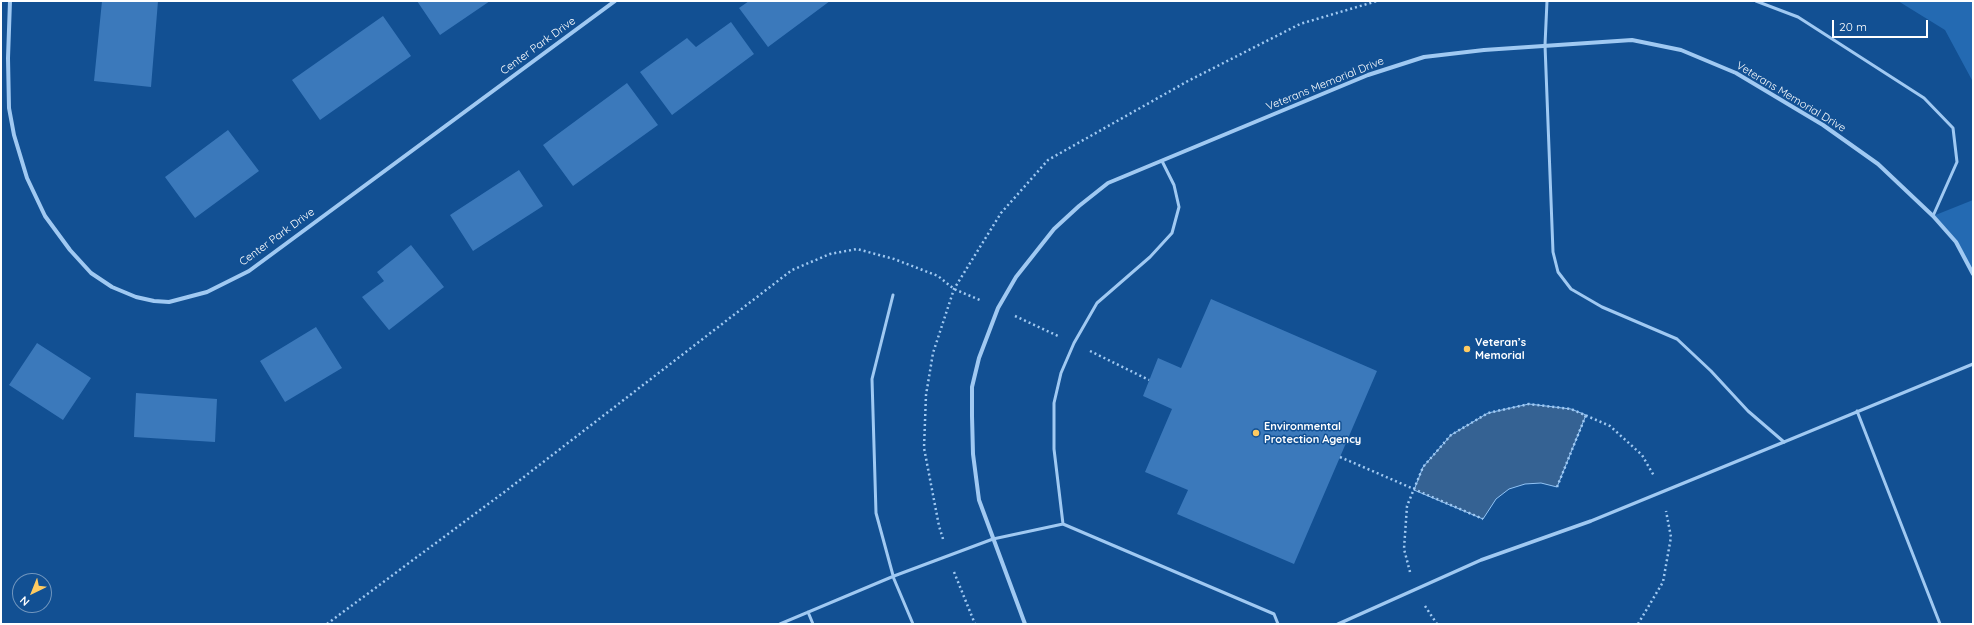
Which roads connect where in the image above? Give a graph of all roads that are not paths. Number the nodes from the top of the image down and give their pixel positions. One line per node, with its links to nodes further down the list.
1 (10, 1): 2 (street, Center Park Drive)
2 (614, 1)
3 (1547, 1): 5 (lane)
4 (1756, 1): 7 (lane)
5 (1545, 45): 6 (street, Veterans Memorial Drive); 7 (street, Veterans Memorial Drive); 12 (lane)
6 (1162, 161): 13 (lane); 14 (street, Veterans Memorial Drive)
7 (1933, 216): 8 (street, Veterans Memorial Drive)
8 (1973, 274)
9 (893, 295): 15 (lane)
10 (1973, 364): 11 (lane)
11 (1858, 411): 12 (lane); 23 (lane)
12 (1784, 442): 22 (street)
13 (1063, 524): 14 (lane); 21 (lane)
14 (993, 539): 15 (lane); 20 (street, Veterans Memorial Drive)
15 (894, 576): 16 (lane); 19 (lane)
16 (808, 612): 17 (lane); 18 (lane)
17 (780, 624)
18 (813, 624)
19 (913, 624)
20 (1025, 624)
21 (1278, 624)
22 (1338, 624)
23 (1940, 624)

